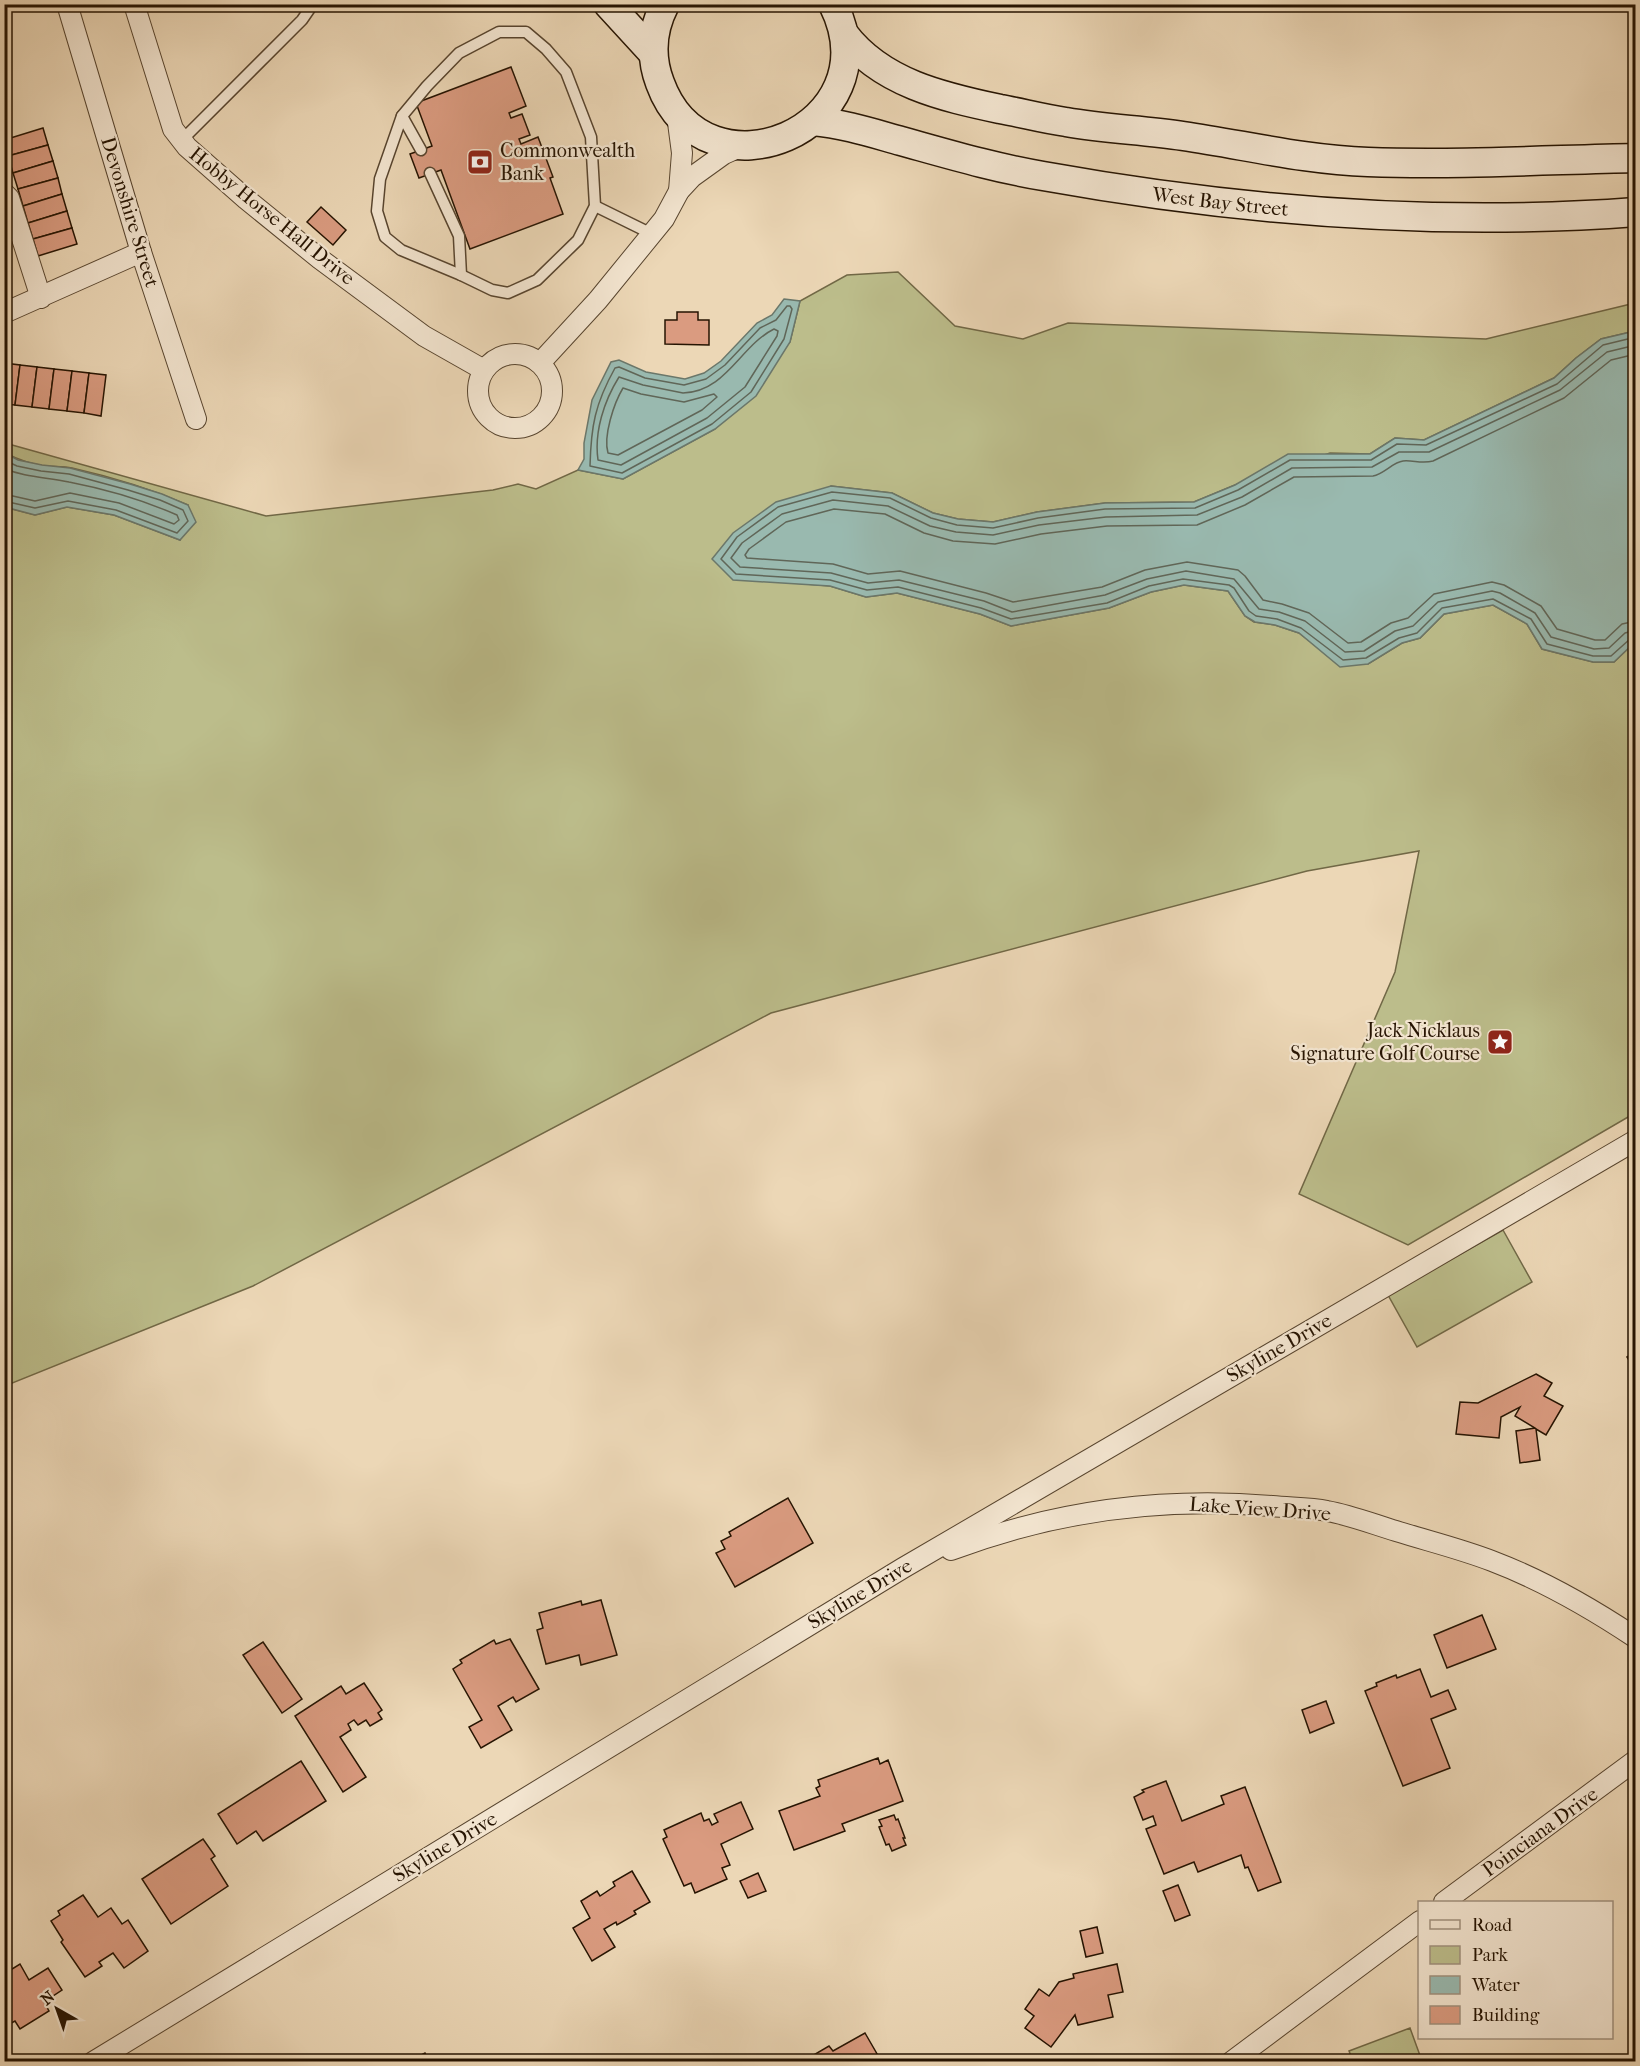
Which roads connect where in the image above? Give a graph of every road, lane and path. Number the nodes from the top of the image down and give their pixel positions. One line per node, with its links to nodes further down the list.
1 (67, 4): 22 (street, Devonshire Street)
2 (134, 4): 12 (street, Hobby Horse Hall Drive)
3 (313, 4): 12 (lane)
4 (608, 4): 8 (main road)
5 (665, 4): 8 (main road)
6 (834, 4): 7 (main road)
7 (844, 34): 11 (main road); 15 (main road)
8 (652, 52): 9 (main road)
9 (677, 115): 13 (main road); 17 (street)
10 (402, 116): 14 (lane); 19 (lane); 23 (lane)
11 (813, 122): 13 (main road); 20 (main road, West Bay Street)
12 (182, 140): 27 (street, Hobby Horse Hall Drive)
13 (742, 146): 17 (street)
14 (421, 150)
15 (1635, 158)
16 (430, 174): 23 (lane)
17 (679, 191): 21 (street)
18 (4, 193): 24 (street)
19 (595, 206): 21 (lane); 23 (lane)
20 (1635, 212)
21 (652, 234): 26 (street)
22 (141, 252): 24 (street); 28 (street, Devonshire Street)
23 (461, 275)
24 (41, 298): 25 (street)
25 (4, 313)
26 (540, 363): 27 (street); 27 (street)
27 (484, 370)
28 (196, 419)
29 (1635, 1140): 30 (street, Skyline Drive)
30 (903, 1568): 31 (street, Lake View Drive); 35 (street, Skyline Drive)
31 (1635, 1638)
32 (1635, 1760): 33 (street, Poinciana Drive)
33 (1445, 1901)
34 (1418, 1922): 36 (street)
35 (93, 2061)
36 (1231, 2061)

